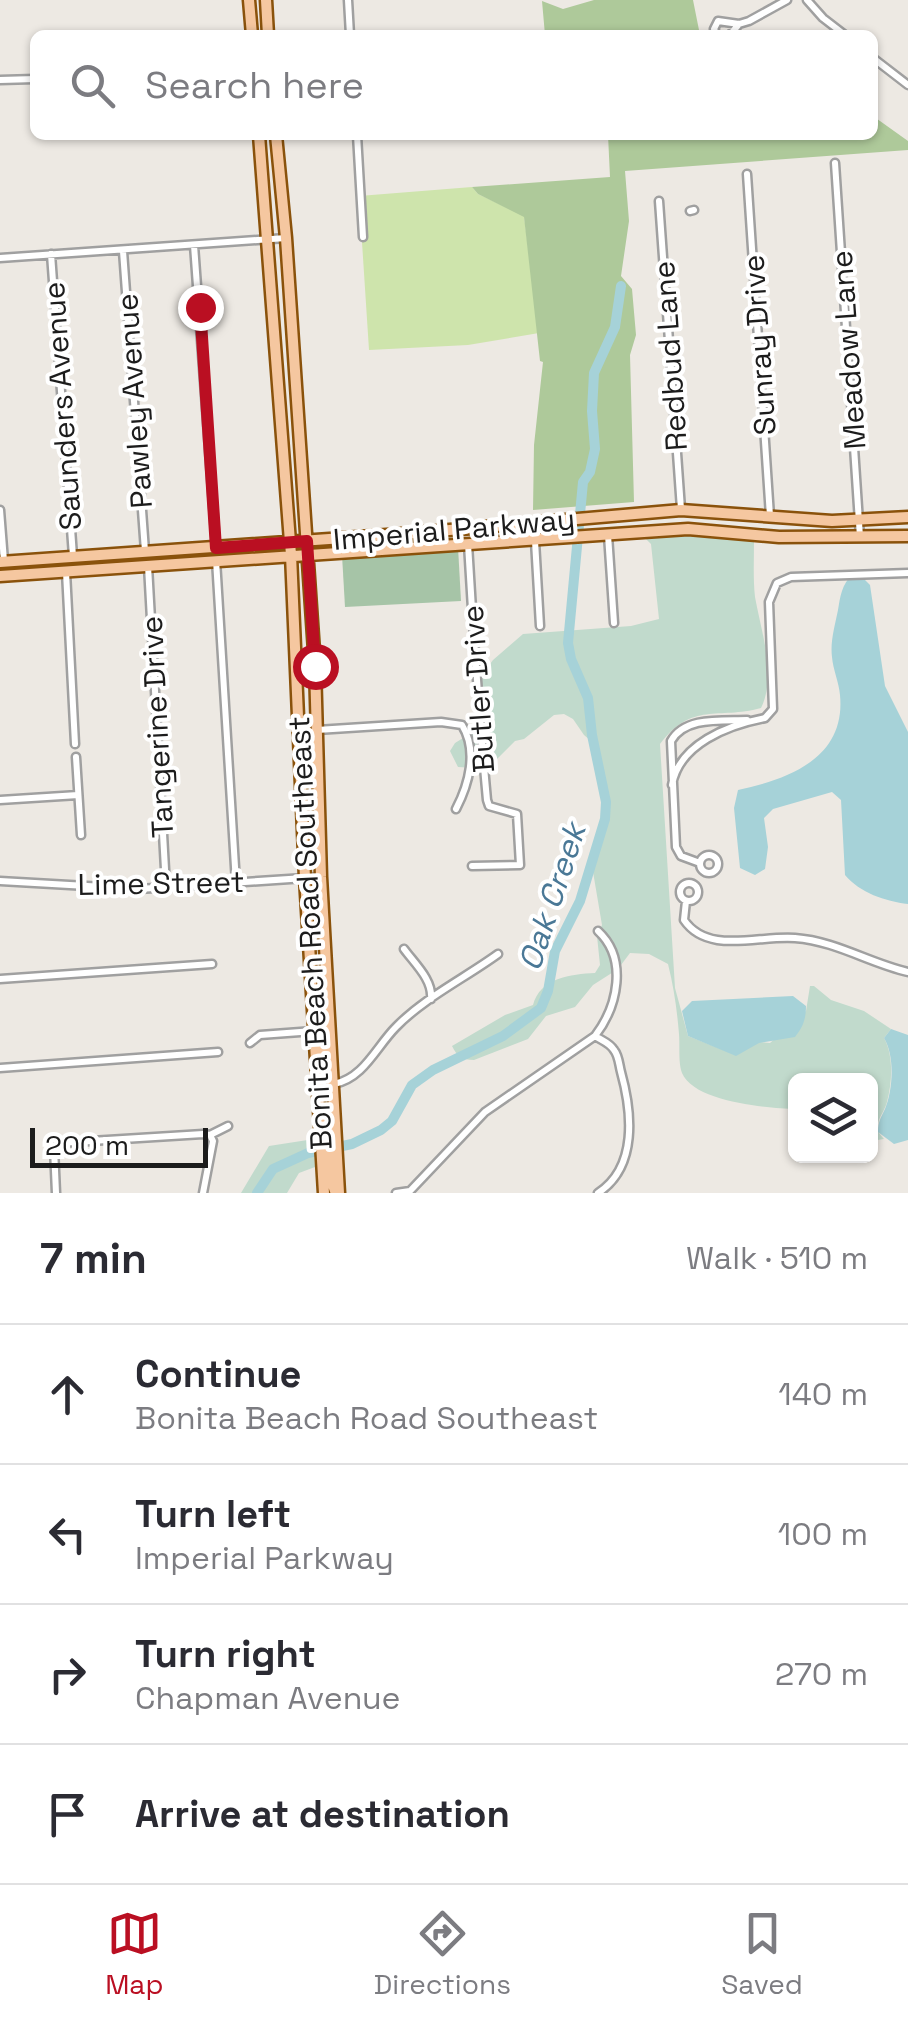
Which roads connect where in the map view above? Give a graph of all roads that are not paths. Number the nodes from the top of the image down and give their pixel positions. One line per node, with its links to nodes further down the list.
1 (249, 0): 7 (main road)
2 (266, 0): 8 (main road)
3 (348, 0): 9 (street)
4 (787, 0): 6 (street)
5 (807, 0): 12 (street)
6 (738, 24): 10 (street); 11 (street)
7 (252, 30)
8 (268, 30)
9 (350, 30)
10 (715, 30)
11 (734, 30)
12 (839, 30)
13 (878, 62): 16 (street)
14 (30, 79): 15 (street)
15 (0, 80)
16 (908, 85)
17 (259, 140): 25 (main road, Bonita Beach Road Southeast)
18 (276, 140): 24 (main road, Bonita Beach Road Southeast)
19 (357, 140): 23 (street)
20 (835, 163): 34 (street, Meadow Lane)
21 (747, 174): 33 (street, Sunray Drive)
22 (660, 201): 31 (street, Redbud Lane)
23 (363, 237)
24 (286, 238): 25 (street); 43 (main road, Bonita Beach Road Southeast)
25 (267, 240): 26 (street); 41 (main road, Bonita Beach Road Southeast)
26 (194, 245): 27 (street); 45 (street)
27 (124, 250): 28 (street); 44 (street, Pawley Avenue)
28 (51, 254): 29 (street); 47 (street, Saunders Avenue)
29 (0, 258)
30 (0, 510): 48 (street)
31 (681, 510): 33 (main road, Imperial Parkway); 35 (main road, Imperial Parkway)
32 (908, 516): 34 (main road, Imperial Parkway)
33 (770, 517): 34 (main road, Imperial Parkway)
34 (859, 520): 39 (street, Meadow Lane)
35 (529, 523): 36 (main road, Imperial Parkway); 40 (main road)
36 (491, 526): 42 (main road); 43 (main road, Imperial Parkway)
37 (608, 535): 39 (main road, Imperial Parkway); 40 (main road, Imperial Parkway); 53 (street)
38 (908, 536): 39 (main road, Imperial Parkway)
39 (860, 538)
40 (534, 539): 42 (main road, Imperial Parkway); 54 (street)
41 (290, 542): 43 (main road, Imperial Parkway); 45 (main road, Imperial Parkway); 46 (main road, Bonita Beach Road Southeast)
42 (468, 543): 43 (main road, Imperial Parkway); 68 (street, Butler Drive)
43 (307, 547): 46 (main road, Imperial Parkway); 58 (main road, Bonita Beach Road Southeast)
44 (145, 552): 45 (main road, Imperial Parkway); 47 (main road, Imperial Parkway)
45 (216, 554): 46 (main road, Imperial Parkway); 49 (main road, Imperial Parkway); 72 (street)
46 (291, 555): 55 (main road, Bonita Beach Road Southeast)
47 (73, 557): 48 (main road, Imperial Parkway)
48 (2, 562)
49 (148, 566): 50 (main road, Imperial Parkway); 73 (street, Tangerine Drive)
50 (66, 572): 52 (main road, Imperial Parkway); 60 (street)
51 (908, 573): 56 (street)
52 (0, 576)
53 (614, 623)
54 (540, 626)
55 (296, 656): 58 (main road); 70 (main road, Bonita Beach Road Southeast)
56 (754, 720): 57 (street); 59 (street)
57 (700, 723): 59 (street); 62 (street)
58 (316, 730): 65 (street); 69 (main road, Bonita Beach Road Southeast)
59 (709, 739): 62 (street)
60 (75, 744)
61 (76, 757): 63 (street)
62 (672, 785): 67 (street)
63 (78, 795): 64 (street); 66 (street)
64 (0, 800)
65 (456, 808)
66 (81, 835)
67 (700, 863)
68 (472, 866)
69 (321, 877): 70 (street, Lime Street); 88 (main road, Bonita Beach Road Southeast)
70 (304, 878): 72 (street, Lime Street); 82 (main road, Bonita Beach Road Southeast)
71 (0, 882): 73 (street, Lime Street)
72 (236, 883): 73 (street, Lime Street)
73 (166, 887)
74 (686, 901): 79 (street)
75 (598, 931): 84 (street)
76 (404, 950): 81 (street)
77 (498, 954): 81 (street)
78 (212, 964): 80 (street)
79 (908, 972)
80 (0, 979)
81 (430, 1000): 88 (street)
82 (312, 1003): 83 (main road, Bonita Beach Road Southeast); 88 (main road)
83 (314, 1032): 85 (street); 91 (main road, Bonita Beach Road Southeast)
84 (595, 1036): 93 (street); 94 (street)
85 (250, 1043)
86 (218, 1052): 87 (street)
87 (0, 1068)
88 (334, 1084): 91 (main road, Bonita Beach Road Southeast)
89 (228, 1126): 90 (street)
90 (210, 1135): 95 (street); 96 (street)
91 (329, 1138): 92 (main road, Bonita Beach Road Southeast)
92 (330, 1164): 97 (main road, Bonita Beach Road Southeast); 98 (main road, Bonita Beach Road Southeast)
93 (607, 1187): 100 (street); 101 (street)
94 (403, 1192): 99 (street)
95 (56, 1193)
96 (203, 1193)
97 (324, 1193)
98 (337, 1193)
99 (421, 1193)
100 (598, 1193)
101 (616, 1193)

